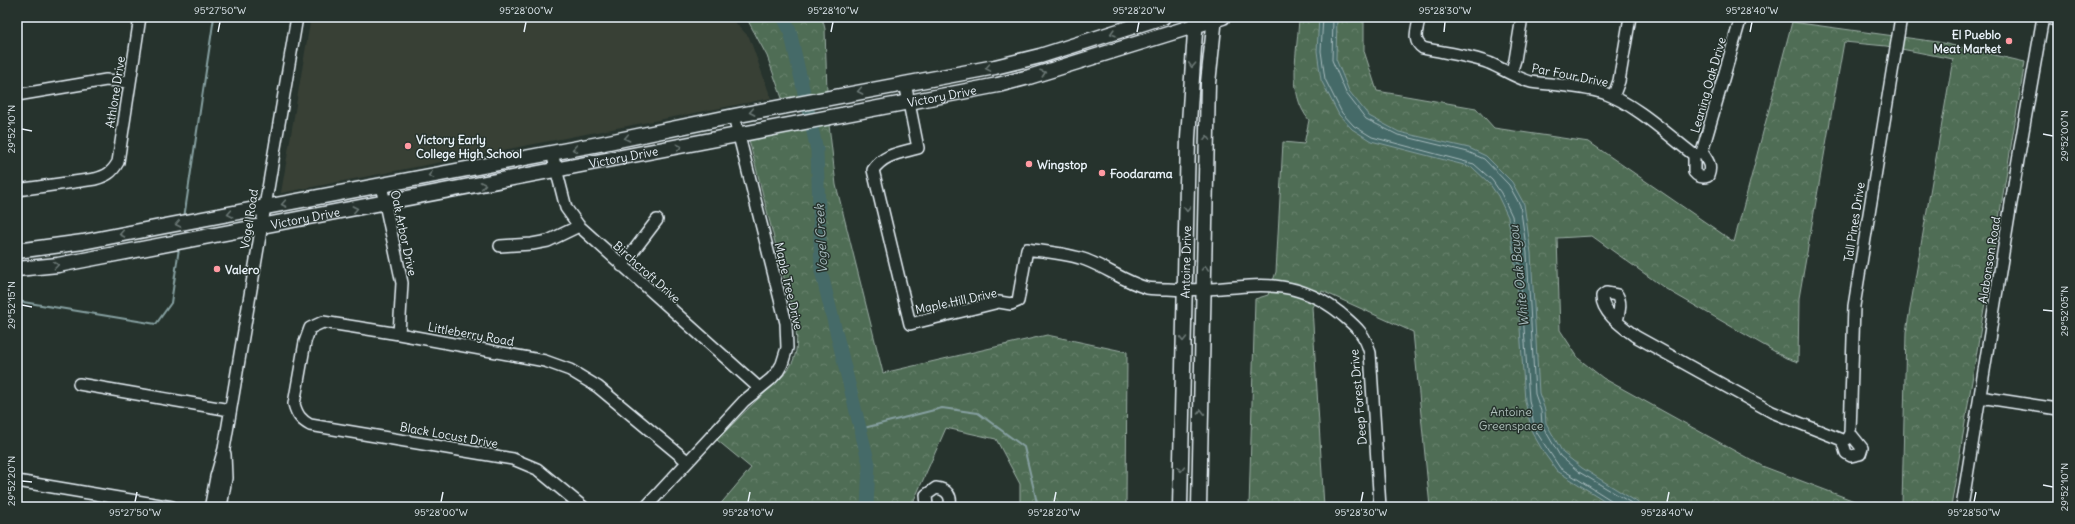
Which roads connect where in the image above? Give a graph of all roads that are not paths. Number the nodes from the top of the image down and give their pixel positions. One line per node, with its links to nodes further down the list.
1 (140, 17): 17 (street, Athlone Drive)
2 (297, 17): 32 (street, Vogel Road)
3 (1163, 17): 14 (main road, Victory Drive, one-way to 14)
4 (1522, 17): 16 (street)
5 (1630, 17): 20 (street)
6 (1741, 17): 25 (street, Leaning Oak Drive)
7 (1901, 17): 42 (street, Tall Pines Drive)
8 (2043, 17): 46 (street, Alabonson Road)
9 (2050, 17): 11 (main road)
10 (1217, 18): 13 (main road, Victory Drive); 27 (main road, Antoine Drive, one-way to 10)
11 (2058, 18)
12 (1419, 19): 16 (street, Par Four Drive)
13 (1195, 22): 15 (main road, Victory Drive); 29 (main road, Antoine Drive, one-way to 29)
14 (1080, 43): 15 (main road); 18 (main road, Victory Drive, one-way to 18)
15 (1088, 59): 21 (main road, Victory Drive, one-way to 15)
16 (1511, 74): 20 (street, Par Four Drive)
17 (130, 82): 19 (street); 30 (street, Athlone Drive)
18 (905, 83): 21 (street, Maple Hill Drive); 22 (main road, Victory Drive, one-way to 22)
19 (17, 95)
20 (1613, 97): 25 (street, Par Four Drive)
21 (909, 102): 23 (main road, Victory Drive); 41 (street, Maple Hill Drive)
22 (734, 116): 23 (street, Maple Tree Drive); 24 (main road, Victory Drive, one-way to 24)
23 (738, 136): 26 (main road, Victory Drive, one-way to 23); 45 (street, Maple Tree Drive)
24 (552, 153): 26 (street, Birchcroft Drive); 28 (main road, Victory Drive, one-way to 28)
25 (1698, 154)
26 (557, 171): 31 (main road, Victory Drive, one-way to 26); 34 (street, Birchcroft Drive)
27 (1206, 182): 29 (main road); 40 (main road, Antoine Drive, one-way to 27)
28 (381, 184): 31 (street, Oak Arbor Drive); 32 (main road, Victory Drive, one-way to 32)
29 (1188, 184): 41 (main road, Antoine Drive, one-way to 41)
30 (17, 190)
31 (384, 203): 35 (main road, Victory Drive, one-way to 31); 43 (street, Oak Arbor Drive)
32 (264, 208): 35 (street, Vogel Road); 37 (main road, Victory Drive, one-way to 37)
33 (658, 220): 38 (street)
34 (579, 226): 36 (street); 38 (street, Birchcroft Drive)
35 (262, 227): 39 (main road, Victory Drive, one-way to 35); 48 (street, Vogel Road)
36 (500, 246)
37 (17, 251)
38 (622, 266): 45 (street, Birchcroft Drive)
39 (17, 269)
40 (1204, 289): 41 (street, Deep Forest Drive); 51 (main road, Antoine Drive, one-way to 40); 64 (street, Deep Forest Drive)
41 (1185, 291): 50 (main road, Antoine Drive, one-way to 50)
42 (1617, 321)
43 (399, 334): 49 (street, Littleberry Road); 53 (street, Littleberry Road)
44 (79, 384): 48 (street)
45 (759, 388): 53 (street, Maple Tree Drive)
46 (1980, 397): 47 (street); 65 (street, Alabonson Road)
47 (2058, 409)
48 (230, 410): 52 (street, Vogel Road)
49 (299, 416): 59 (street, Black Locust Drive)
50 (1181, 441): 51 (main road); 62 (main road, Antoine Drive, one-way to 62)
51 (1200, 442): 63 (main road, Antoine Drive)
52 (224, 450): 57 (street, Vogel Road); 58 (street, Vogel Road)
53 (687, 461): 60 (street, Maple Tree Drive)
54 (17, 481): 56 (street)
55 (953, 506): 61 (street)
56 (172, 507)
57 (212, 507)
58 (221, 507)
59 (583, 507)
60 (646, 507)
61 (927, 507)
62 (1180, 507)
63 (1199, 507)
64 (1380, 507)
65 (1962, 507)

